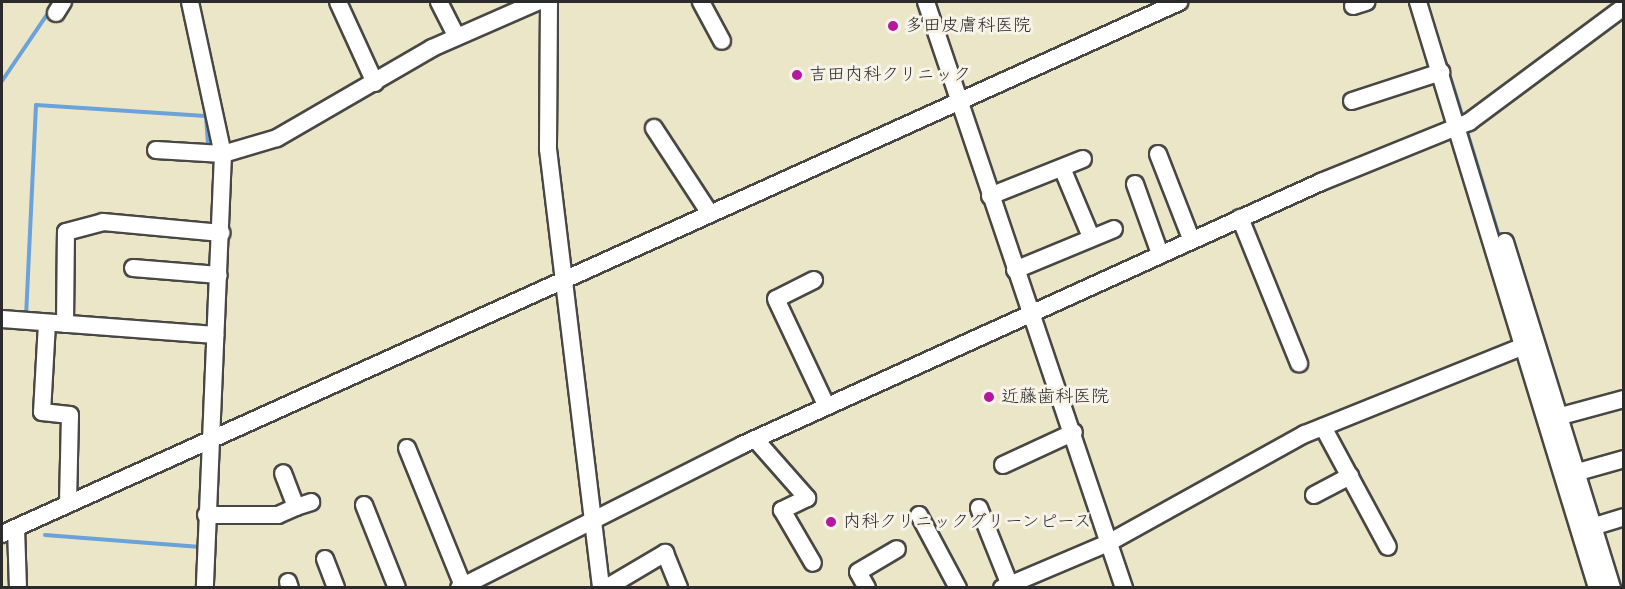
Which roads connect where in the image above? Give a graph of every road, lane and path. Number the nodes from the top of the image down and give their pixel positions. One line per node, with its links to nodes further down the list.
1 (190, 2): 20 (street)
2 (338, 2): 14 (street)
3 (439, 2): 11 (street)
4 (549, 2): 36 (street)
5 (701, 2): 12 (street)
6 (926, 2): 15 (street)
7 (1179, 2): 15 (street)
8 (1418, 2): 13 (street)
9 (528, 3): 11 (street)
10 (1623, 7): 17 (street)
11 (455, 32): 14 (street)
12 (722, 41)
13 (1441, 72): 16 (street); 17 (street)
14 (372, 79): 20 (street)
15 (957, 101): 25 (street); 26 (street)
16 (1352, 101)
17 (1464, 123): 27 (street); 43 (street); 47 (street)
18 (654, 128): 26 (street)
19 (156, 150): 20 (street)
20 (225, 150): 29 (street)
21 (1158, 154): 31 (street)
22 (1083, 159): 23 (street)
23 (1062, 168): 25 (street); 30 (street)
24 (1135, 184): 32 (street)
25 (994, 195): 34 (street)
26 (709, 212): 36 (street)
27 (1240, 218): 31 (street); 44 (street)
28 (1114, 229): 30 (street)
29 (221, 233): 35 (street); 41 (street)
30 (1091, 237): 34 (street)
31 (1192, 241): 32 (street)
32 (1160, 254): 38 (street)
33 (133, 268): 35 (street)
34 (1018, 269): 38 (street)
35 (219, 275): 42 (street)
36 (564, 277): 51 (street); 64 (street)
37 (814, 280): 46 (street)
38 (1031, 313): 46 (street); 49 (street)
39 (2, 319): 40 (street)
40 (47, 323): 41 (street); 59 (street)
41 (65, 324): 42 (street)
42 (215, 335): 51 (street)
43 (1524, 346): 48 (street); 73 (street)
44 (1299, 363)
45 (1623, 399): 47 (street)
46 (827, 407): 50 (street)
47 (1561, 416): 56 (street)
48 (1323, 427): 57 (street); 68 (street)
49 (1074, 432): 54 (street); 68 (street)
50 (755, 439): 64 (street); 72 (street)
51 (208, 443): 59 (street); 62 (street)
52 (407, 448): 75 (street)
53 (1623, 459): 56 (street)
54 (1003, 465)
55 (284, 472): 62 (street)
56 (1578, 472): 66 (street)
57 (1350, 476): 58 (street); 69 (street)
58 (1314, 495)
59 (68, 504): 67 (street)
60 (364, 505): 80 (street)
61 (979, 508): 74 (street)
62 (206, 515): 78 (street)
63 (919, 515): 83 (street)
64 (597, 516): 75 (street); 76 (street)
65 (1623, 518): 66 (street)
66 (1594, 526): 73 (street)
67 (9, 531): 77 (street)
68 (1113, 540): 74 (street); 84 (street)
69 (1388, 547)
70 (897, 549): 82 (street)
71 (326, 559): 79 (street)
72 (813, 563)
73 (1604, 583)
74 (1008, 586)
75 (461, 587)
76 (606, 587): 81 (street)
77 (18, 588)
78 (205, 588)
79 (336, 588)
80 (397, 588)
81 (679, 588)
82 (867, 588)
83 (958, 588)
84 (1124, 588)

